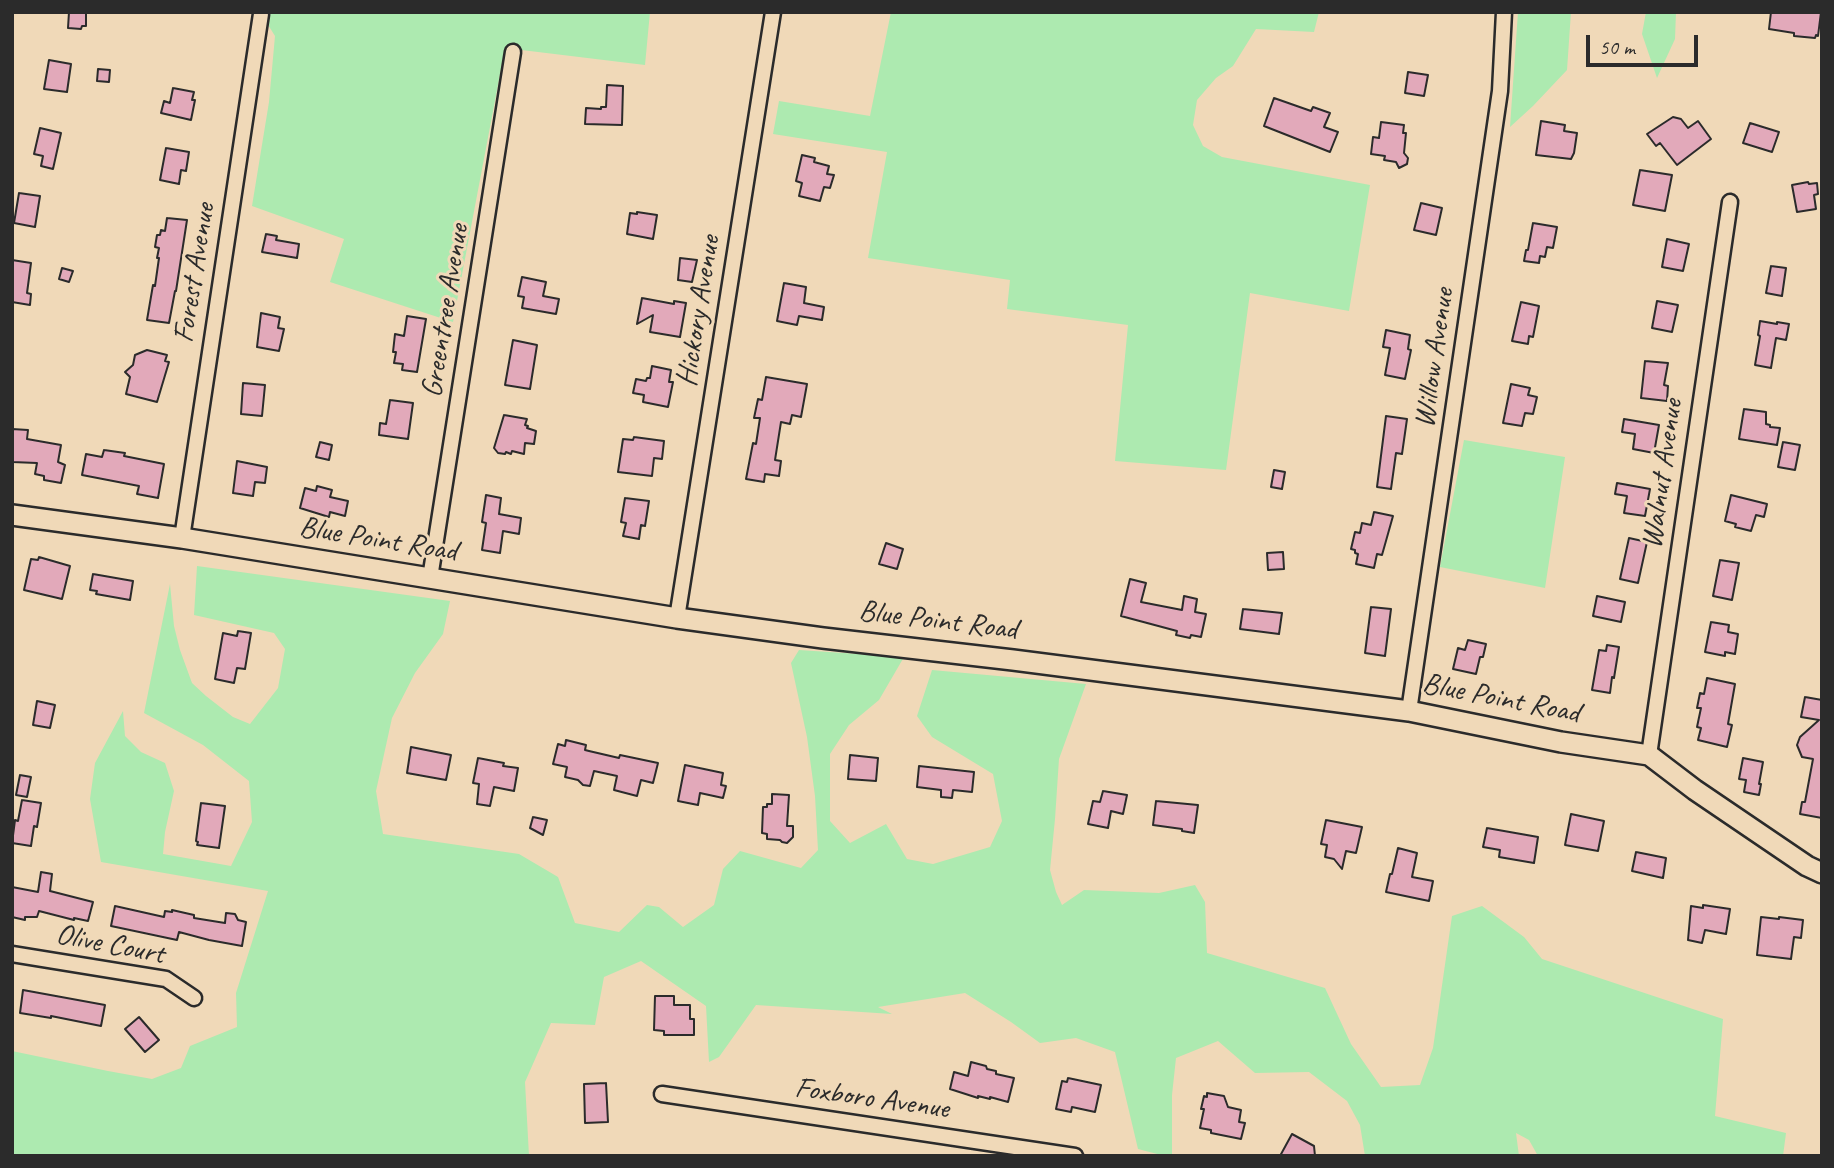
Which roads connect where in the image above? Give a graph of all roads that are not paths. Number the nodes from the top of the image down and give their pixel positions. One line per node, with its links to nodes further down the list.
1 (773, 12): 9 (street, Hickory Avenue)
2 (1504, 12): 10 (street, Willow Avenue)
3 (261, 15): 7 (street, Forest Avenue)
4 (513, 52): 8 (street, Greentree Avenue)
5 (1730, 201): 11 (street, Walnut Avenue)
6 (12, 515): 7 (street, Blue Point Road)
7 (182, 538): 8 (street, Blue Point Road)
8 (430, 578): 9 (street, Blue Point Road)
9 (677, 618): 10 (street, Blue Point Road)
10 (1409, 711): 11 (street, Blue Point Road)
11 (1648, 755): 12 (street, Blue Point Road)
12 (1822, 873)
13 (12, 954): 14 (street, Olive Court)
14 (194, 998)
15 (662, 1094): 16 (street, Foxboro Avenue)
16 (1075, 1156)

